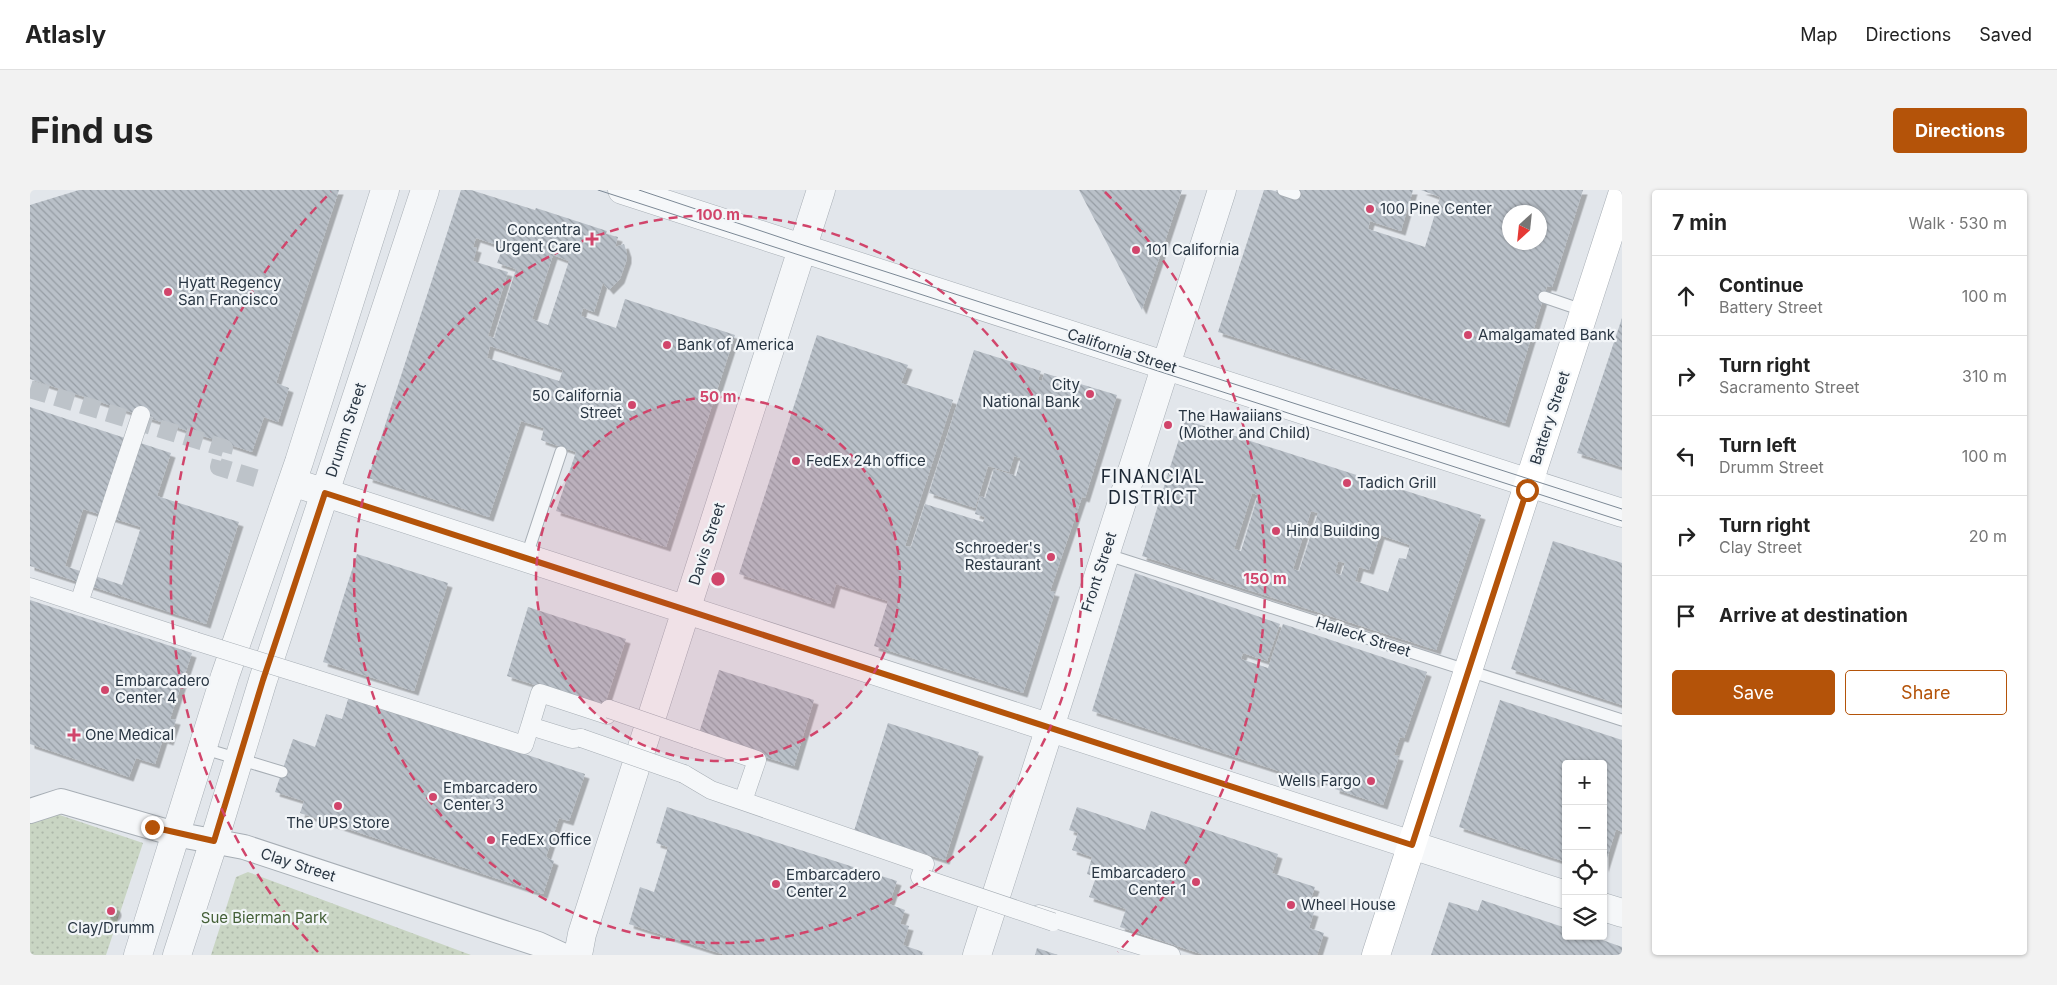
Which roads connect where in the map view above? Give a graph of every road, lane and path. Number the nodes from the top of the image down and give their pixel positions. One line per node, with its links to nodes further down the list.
1 (385, 190): 13 (street)
2 (425, 190): 15 (street, Drumm Street)
3 (622, 190): 7 (street, California Street)
4 (821, 190): 7 (street, Davis Street)
5 (1222, 190): 10 (street, Front Street)
6 (1621, 203): 9 (main road, Battery Street)
7 (802, 248): 10 (street, California Street); 21 (street, Davis Street)
8 (1544, 297): 9 (lane)
9 (1584, 311): 14 (main road, Battery Street)
10 (1165, 366): 14 (street, California Street); 17 (street, Front Street)
11 (141, 416): 20 (street, bridge)
12 (561, 452): 18 (lane)
13 (292, 482): 15 (street); 26 (street)
14 (1529, 483): 16 (street, California Street); 22 (main road, Battery Street)
15 (325, 493): 18 (street); 27 (street, Drumm Street)
16 (1622, 513)
17 (1105, 554): 22 (lane, Halleck Street); 25 (street, Front Street)
18 (526, 558): 21 (street)
19 (30, 587): 20 (street)
20 (79, 603): 24 (street, bridge)
21 (686, 610): 25 (street); 41 (street, Davis Street)
22 (1468, 671): 23 (lane, Halleck Street); 33 (main road, Battery Street)
23 (1622, 720)
24 (530, 726): 29 (street, bridge); 29 (street, bridge)
25 (1050, 727): 33 (street); 42 (street, Front Street)
26 (202, 748): 27 (lane); 31 (street)
27 (239, 759): 28 (lane); 32 (street, Drumm Street)
28 (282, 772)
29 (743, 802): 43 (street, bridge)
30 (30, 811): 31 (street, Clay Street)
31 (175, 834): 32 (street, Clay Street); 38 (street)
32 (214, 841): 39 (street, Drumm Street); 40 (street, Clay Street)
33 (1412, 845): 34 (street); 45 (main road, Battery Street)
34 (1562, 894)
35 (1607, 908): 37 (street)
36 (1032, 911): 44 (street)
37 (1622, 913)
38 (138, 955)
39 (177, 955)
40 (562, 955)
41 (578, 955)
42 (977, 955)
43 (1160, 955)
44 (1171, 955)
45 (1376, 955)

